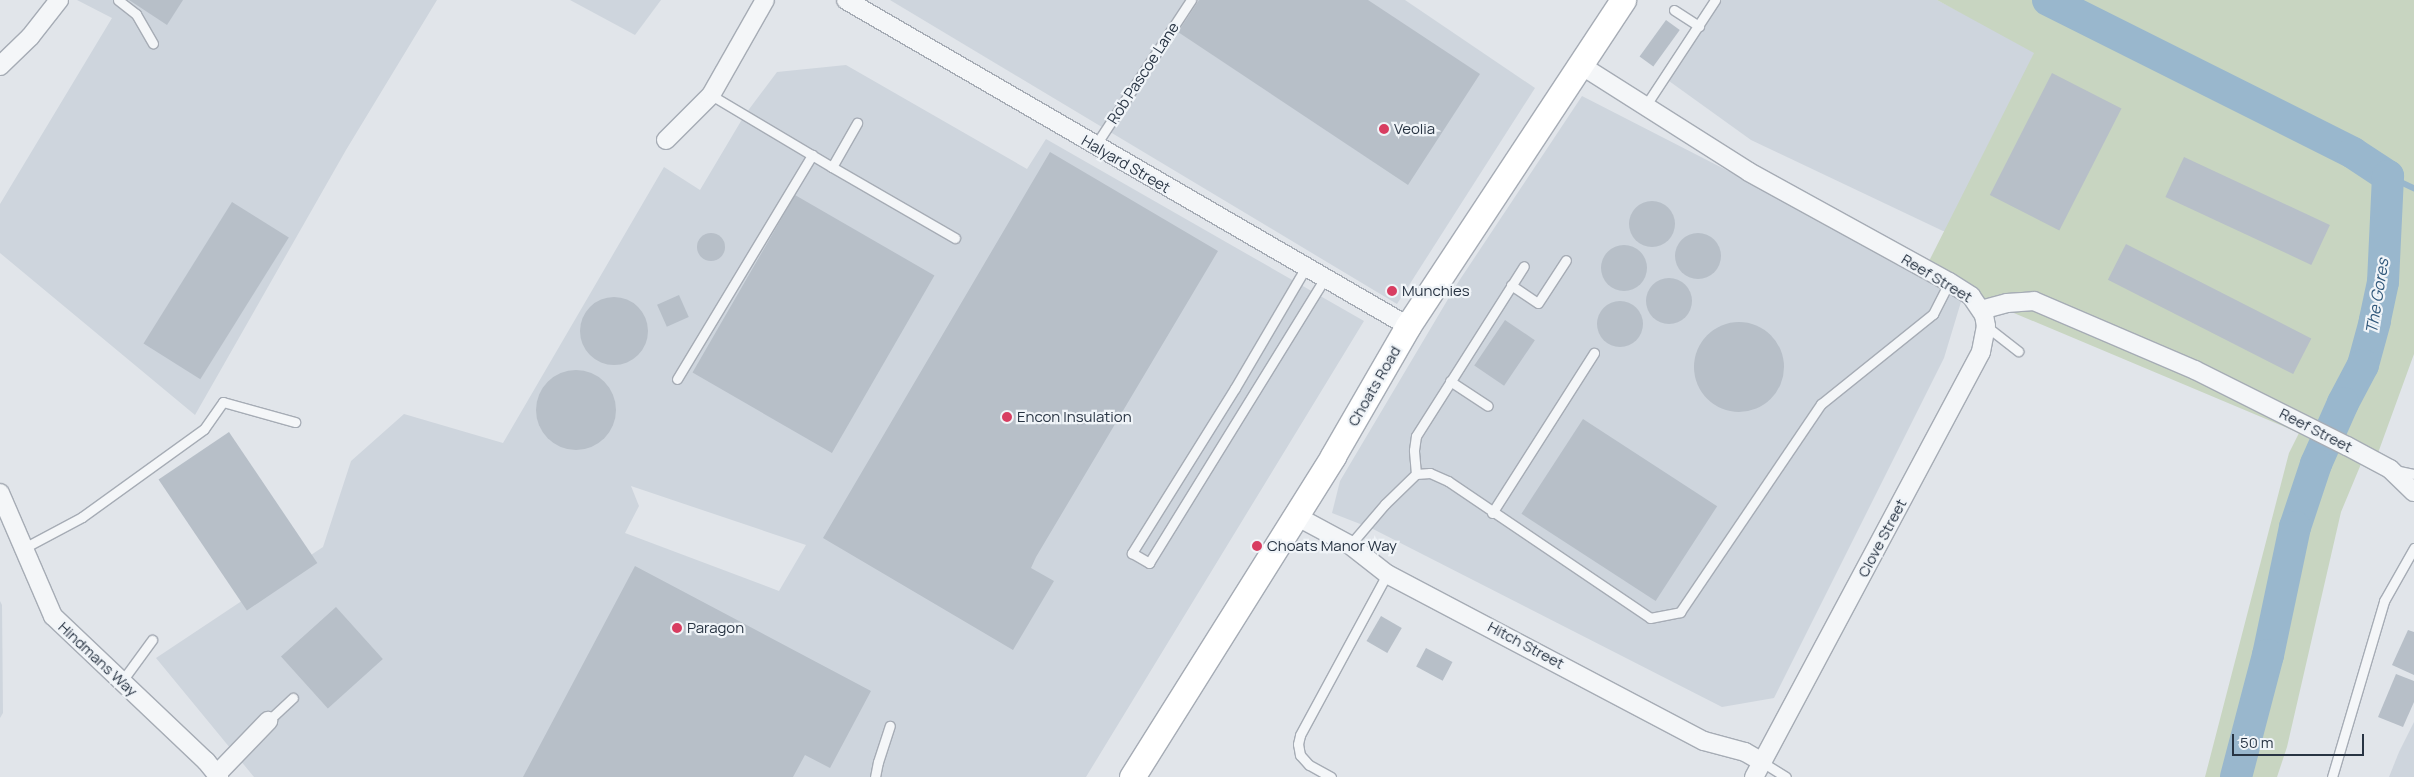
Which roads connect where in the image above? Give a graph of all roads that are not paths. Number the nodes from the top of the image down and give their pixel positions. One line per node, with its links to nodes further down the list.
1 (59, 0): 12 (street)
2 (118, 0): 10 (lane)
3 (765, 0): 13 (street)
4 (846, 0): 17 (street, Halyard Street)
5 (1191, 0): 17 (lane, Rob Pascoe Lane)
6 (1623, 0): 11 (street, Choats Road)
7 (1715, 0): 9 (lane)
8 (1674, 10): 9 (lane)
9 (1698, 26): 14 (lane)
10 (153, 44)
11 (1579, 64): 14 (street, Reef Street); 28 (street, Choats Road)
12 (0, 66)
13 (711, 95): 16 (street); 18 (lane)
14 (1646, 105): 25 (street, Reef Street)
15 (857, 123): 19 (lane)
16 (666, 140)
17 (1096, 146): 23 (street, Halyard Street)
18 (812, 155): 19 (lane); 31 (lane)
19 (832, 167): 20 (lane)
20 (955, 238)
21 (1566, 260): 26 (lane)
22 (1524, 266): 26 (lane)
23 (1306, 267): 24 (street, Halyard Street); 24 (lane)
24 (1325, 278): 28 (street, Halyard Street)
25 (1949, 282): 27 (street, Reef Street); 40 (lane)
26 (1512, 285): 32 (lane)
27 (1984, 318): 29 (lane); 35 (street, Reef Street); 51 (street, Clove Street)
28 (1408, 326): 41 (street, Choats Road)
29 (2018, 351)
30 (1594, 353): 40 (lane)
31 (677, 379)
32 (1450, 381): 33 (lane); 36 (lane)
33 (1488, 406)
34 (295, 422): 43 (lane)
35 (2390, 469): 37 (lane); 38 (street, Reef Street)
36 (1416, 474): 40 (lane); 42 (lane)
37 (2414, 474)
38 (2414, 492)
39 (0, 493): 43 (street, Hindmans Way)
40 (1492, 513)
41 (1296, 516): 42 (street, Hitch Street); 54 (street, Choats Road)
42 (1350, 545): 45 (street, Hitch Street)
43 (24, 548): 47 (street, Hindmans Way)
44 (2414, 548): 57 (lane)
45 (1388, 574): 51 (street, Hitch Street); 55 (lane)
46 (152, 640): 47 (lane)
47 (122, 681): 52 (street, Hindmans Way)
48 (294, 698): 49 (lane)
49 (268, 721): 52 (street, Hindmans Way)
50 (890, 726): 53 (lane)
51 (1758, 769): 56 (lane)
52 (216, 776)
53 (875, 777)
54 (1132, 777)
55 (1331, 777)
56 (1786, 777)
57 (2332, 777)

